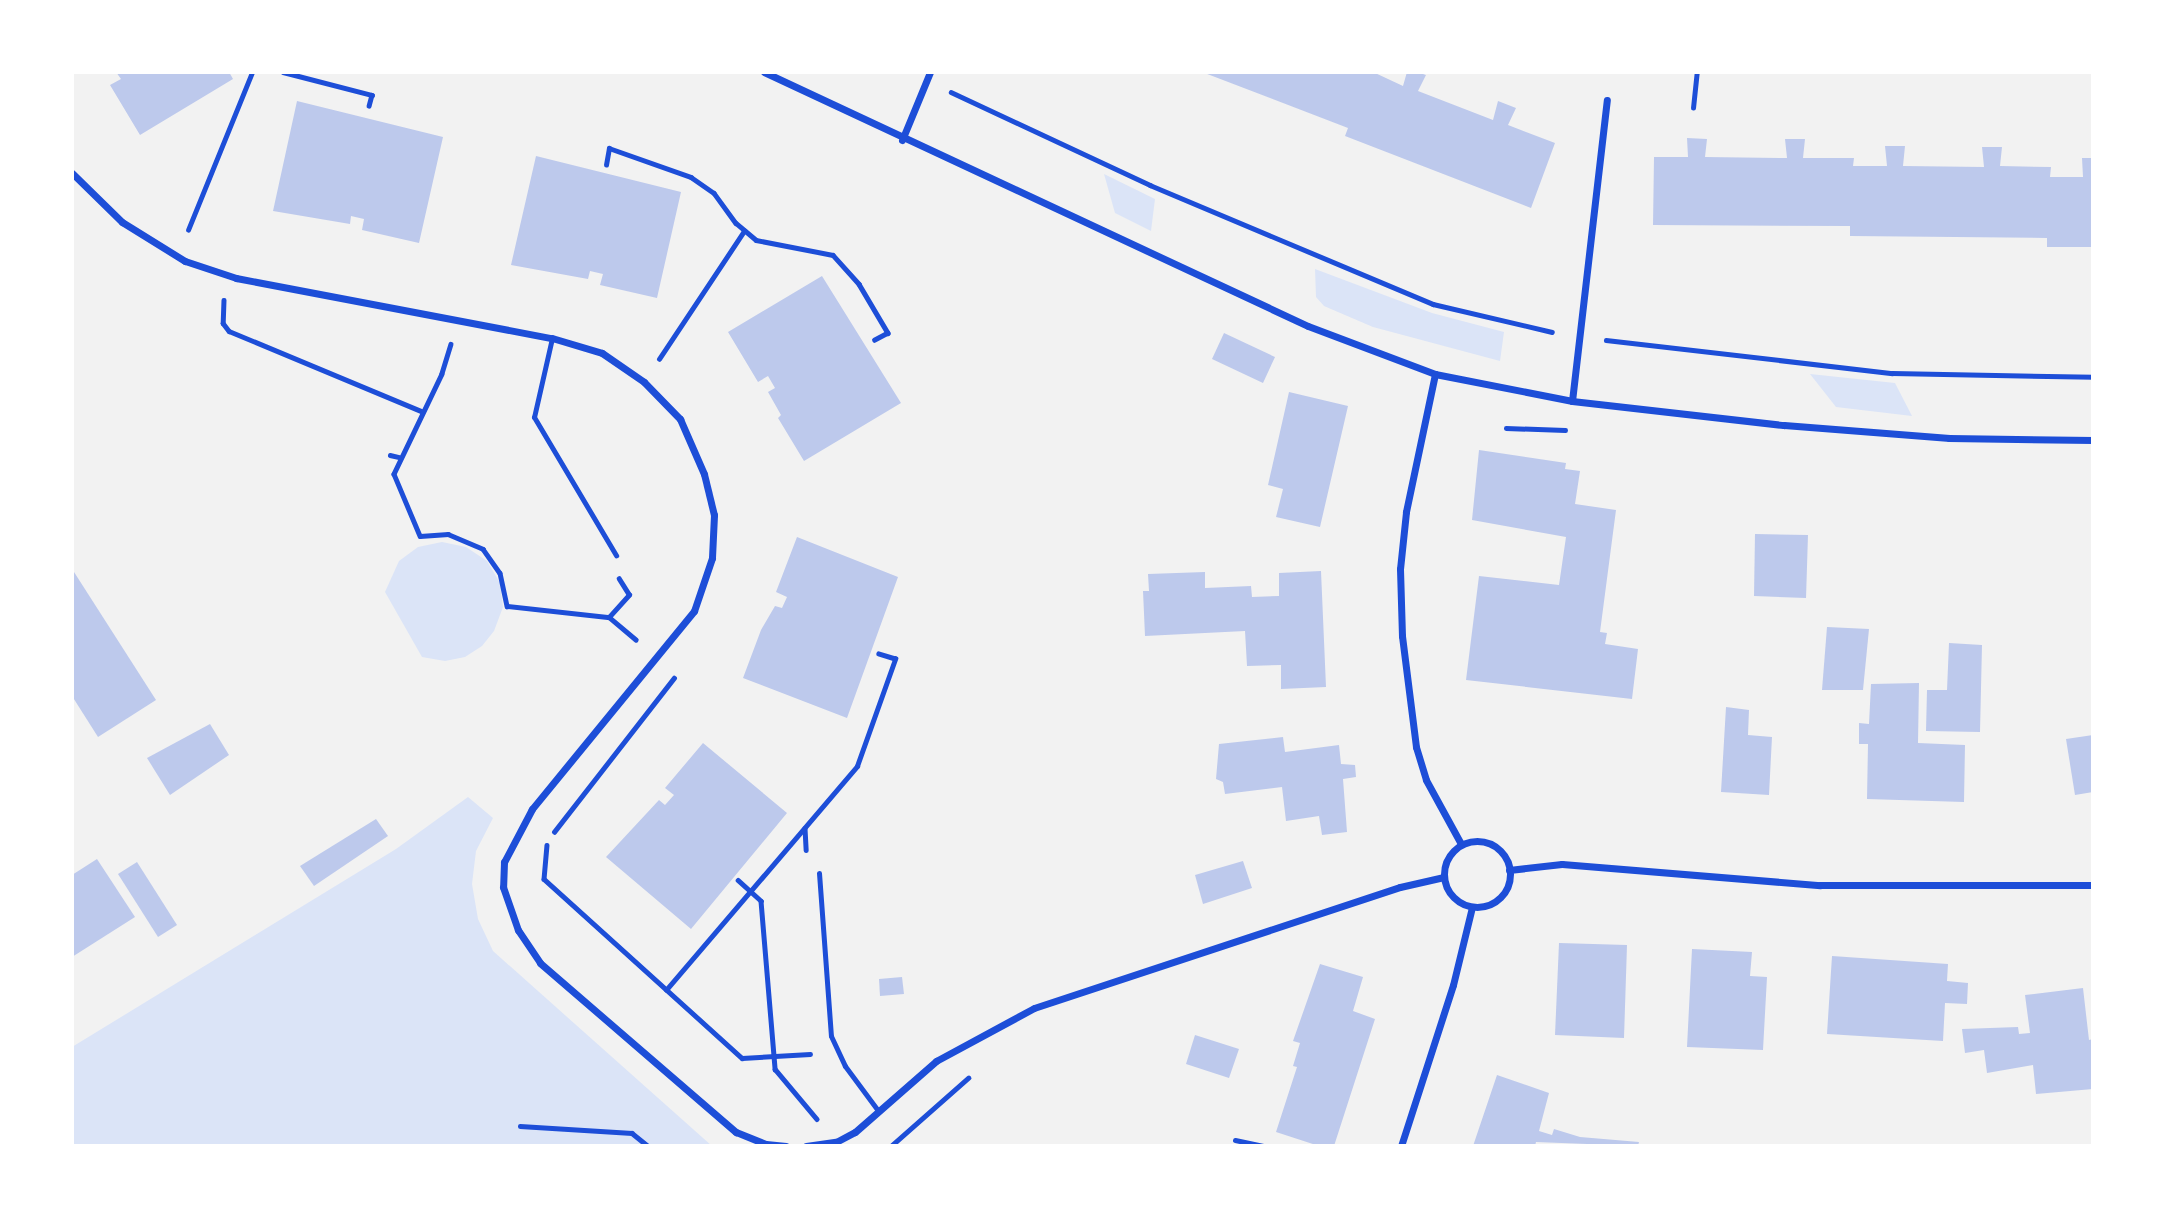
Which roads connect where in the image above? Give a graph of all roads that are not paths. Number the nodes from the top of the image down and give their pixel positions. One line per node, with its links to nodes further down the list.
1 (764, 72): 4 (street)
2 (930, 72): 4 (street)
3 (1607, 100): 8 (street)
4 (902, 140): 7 (street)
5 (72, 173): 6 (street)
6 (552, 338): 10 (lane); 19 (street)
7 (1435, 374): 8 (street); 11 (street)
8 (1572, 401): 9 (street)
9 (2093, 440)
10 (616, 555)
11 (1461, 844): 12 (street); 14 (street)
12 (1509, 870): 15 (street); 16 (street)
13 (818, 873): 17 (lane)
14 (1444, 877): 16 (street); 17 (street)
15 (2093, 886)
16 (1472, 906): 22 (street)
17 (879, 1112): 20 (street)
18 (1235, 1140): 21 (lane)
19 (786, 1146)
20 (806, 1146)
21 (1264, 1146)
22 (1401, 1146)

